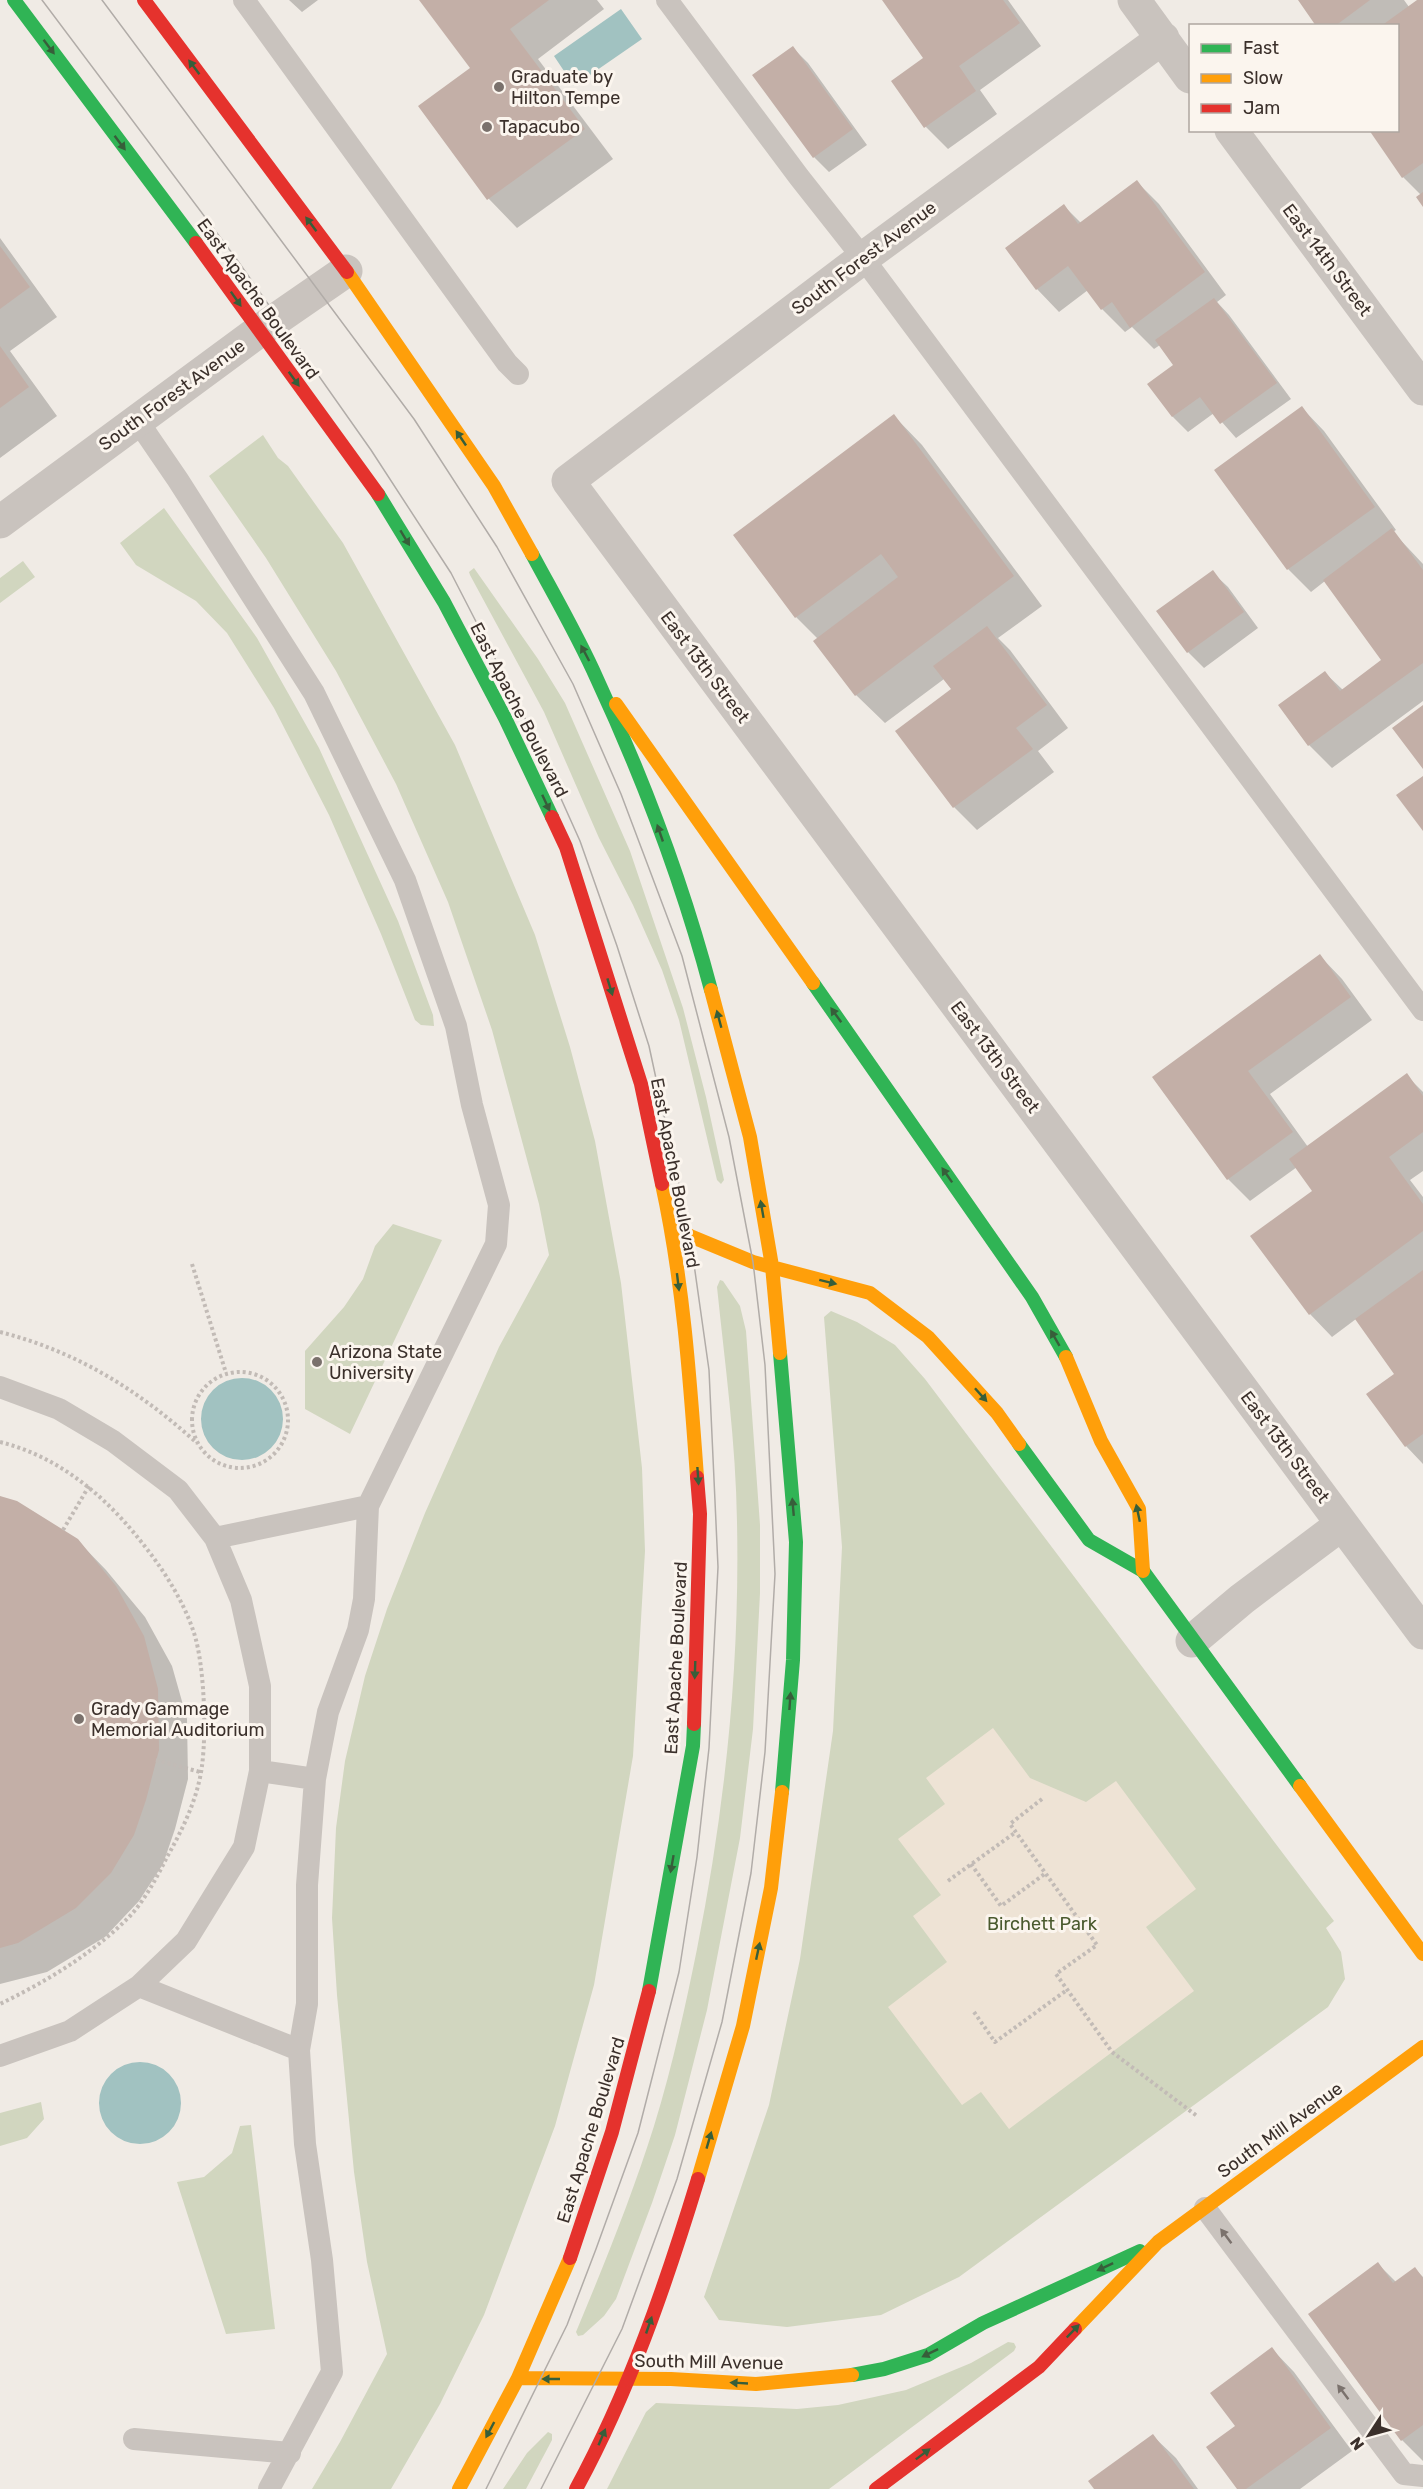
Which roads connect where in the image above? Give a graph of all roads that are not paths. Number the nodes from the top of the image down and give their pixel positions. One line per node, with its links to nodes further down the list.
1 (14, 0): 11 (main road, East Apache Boulevard, one-way to 11)
2 (144, 0): 10 (main road, one-way to 2)
3 (244, 0): 12 (lane)
4 (667, 0): 9 (lane)
5 (1134, 0): 6 (street)
6 (1162, 38): 7 (street); 9 (street, South Forest Avenue)
7 (1189, 74)
8 (1231, 132): 13 (street, East 14th Street)
9 (863, 258): 15 (street, South Forest Avenue); 18 (lane)
10 (346, 271): 11 (street, South Forest Avenue); 17 (main road, one-way to 10)
11 (259, 331): 14 (street, South Forest Avenue); 19 (main road, East Apache Boulevard, one-way to 19)
12 (518, 374)
13 (1423, 389)
14 (137, 420): 16 (street, South Forest Avenue); 22 (lane)
15 (568, 481): 23 (street, East 13th Street)
16 (0, 522)
17 (597, 678): 20 (main road, one-way to 17); 25 (main road, one-way to 17)
18 (1423, 1010)
19 (671, 1224): 20 (main road); 37 (main road, East Apache Boulevard, one-way to 37)
20 (772, 1266): 25 (main road, one-way to 25); 38 (main road, one-way to 20)
21 (0, 1387): 24 (lane)
22 (368, 1506): 24 (lane); 29 (lane)
23 (1342, 1524): 26 (street, East 13th Street); 27 (street)
24 (215, 1538): 28 (lane)
25 (1143, 1571): 27 (main road)
26 (1423, 1633)
27 (1192, 1641): 30 (main road)
28 (260, 1771): 29 (lane); 31 (lane)
29 (315, 1779): 33 (lane)
30 (1423, 1954)
31 (139, 1986): 33 (lane); 34 (lane)
32 (1423, 2047): 35 (main road, South Mill Avenue)
33 (299, 2050): 40 (lane)
34 (0, 2056)
35 (1205, 2208): 36 (main road, South Mill Avenue); 41 (lane, one-way to 35)
36 (1158, 2242): 38 (main road, South Mill Avenue, one-way to 38); 45 (main road, South Mill Avenue, one-way to 36)
37 (518, 2378): 38 (main road, South Mill Avenue, one-way to 37); 43 (main road, East Apache Boulevard, one-way to 43)
38 (627, 2379): 44 (main road, one-way to 38)
39 (134, 2439): 40 (lane)
40 (290, 2453): 42 (lane)
41 (1423, 2476)
42 (269, 2489)
43 (459, 2489)
44 (576, 2489)
45 (876, 2489)

